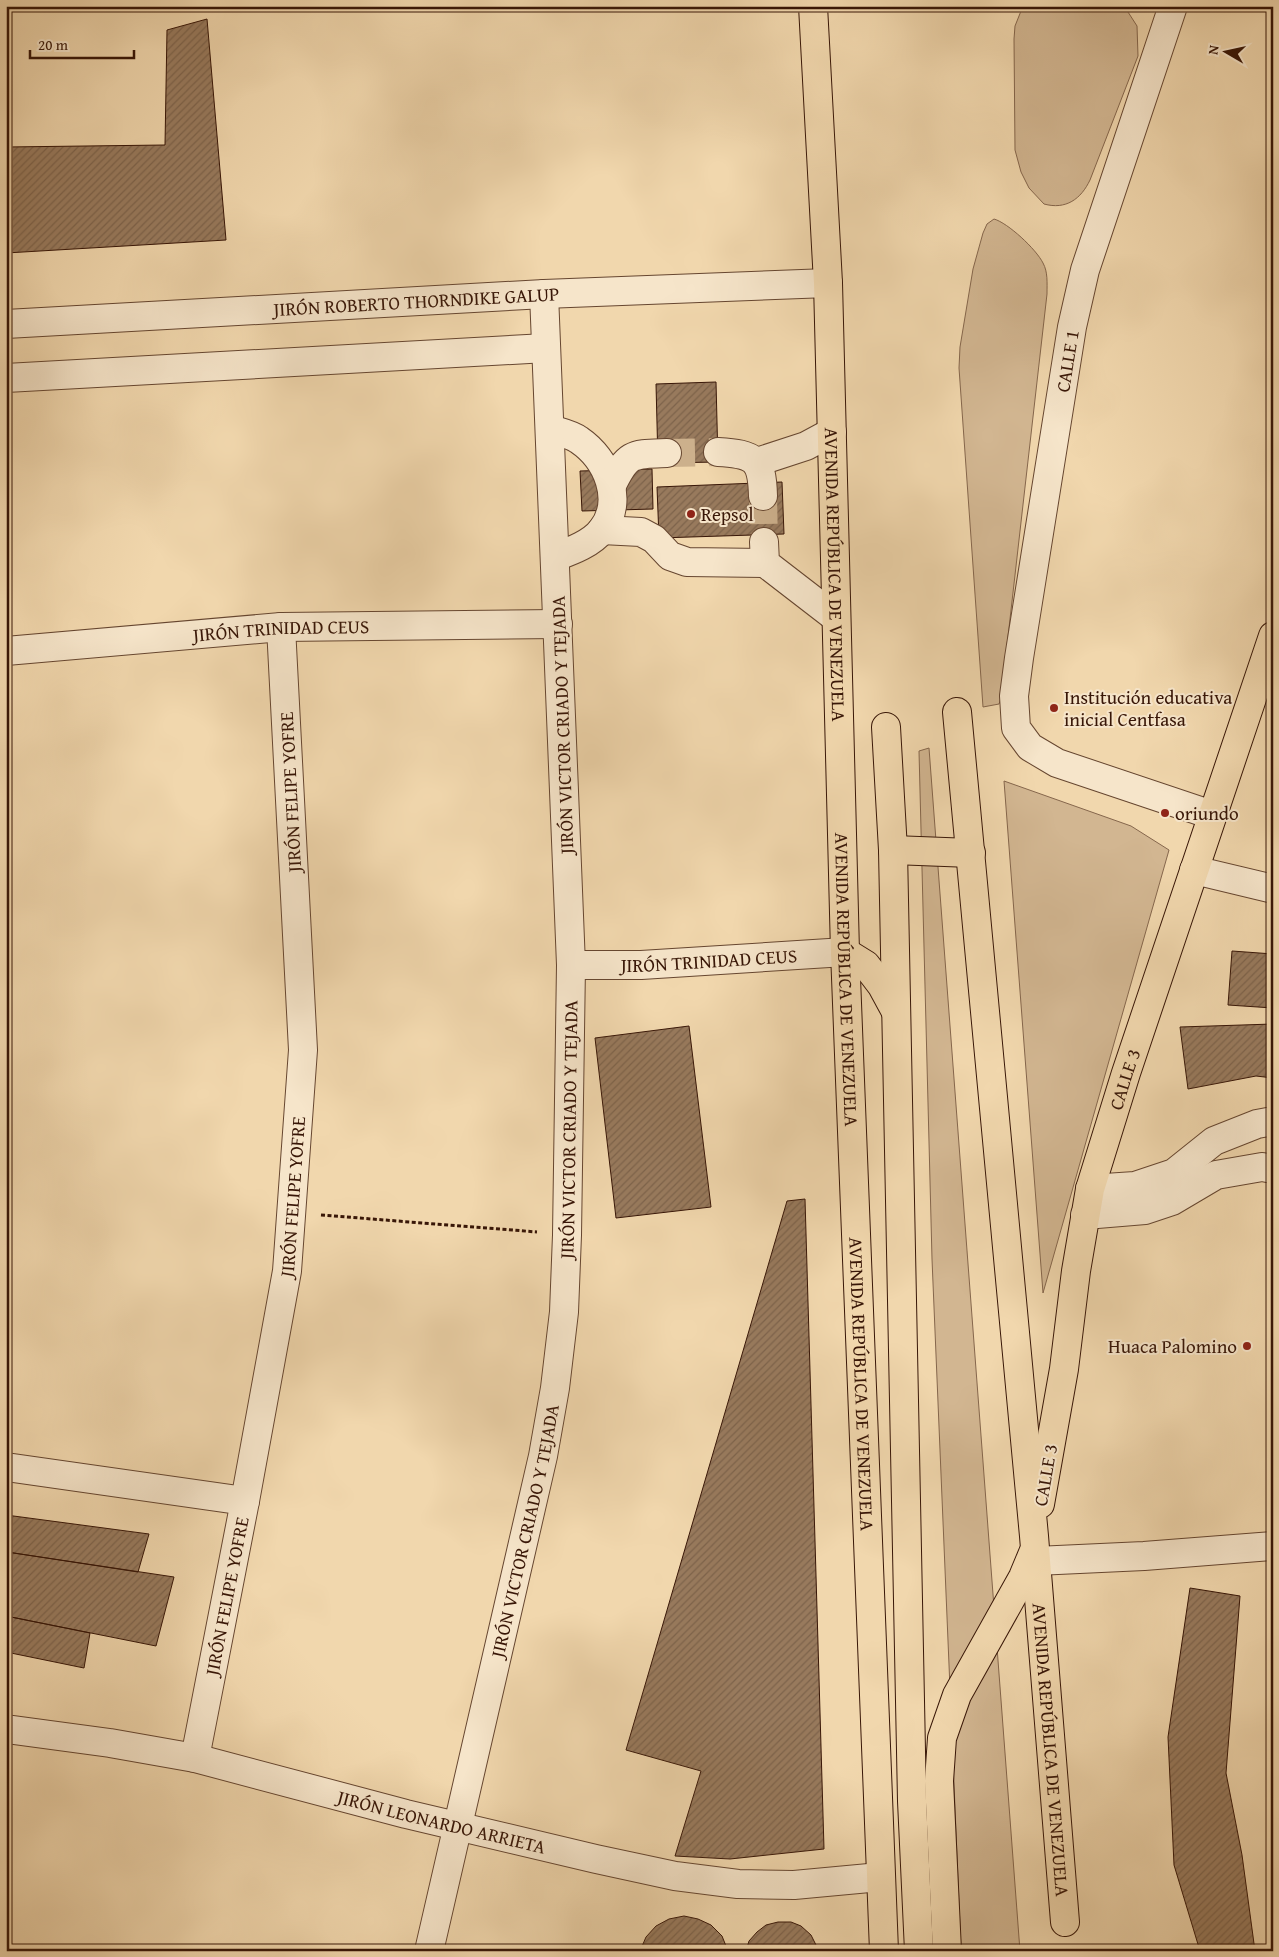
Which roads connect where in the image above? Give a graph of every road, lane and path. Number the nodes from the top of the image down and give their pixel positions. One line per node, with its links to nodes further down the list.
1 (813, 6): 3 (main road, AVENIDA REPÚBLICA DE VENEZUELA)
2 (1173, 6): 24 (street, CALLE 1)
3 (828, 283): 4 (street, JIRÓN ROBERTO THORNDIKE GALUP); 9 (main road, AVENIDA REPÚBLICA DE VENEZUELA)
4 (544, 294): 5 (street, JIRÓN ROBERTO THORNDIKE GALUP); 6 (street, JIRÓN VICTOR CRIADO Y TEJADA)
5 (6, 324)
6 (546, 348): 7 (street); 8 (street, JIRÓN VICTOR CRIADO Y TEJADA)
7 (6, 378)
8 (550, 429): 13 (street); 16 (street, JIRÓN VICTOR CRIADO Y TEJADA)
9 (832, 432): 12 (street); 17 (main road, AVENIDA REPÚBLICA DE VENEZUELA)
10 (718, 452): 12 (street)
11 (667, 453): 13 (street)
12 (757, 462): 14 (street)
13 (612, 485): 15 (street)
14 (763, 496)
15 (602, 530): 16 (street); 17 (street)
16 (555, 557): 18 (street, JIRÓN VICTOR CRIADO Y TEJADA)
17 (835, 617): 29 (main road, AVENIDA REPÚBLICA DE VENEZUELA)
18 (558, 624): 19 (street, JIRÓN TRINIDAD CEUS); 30 (street, JIRÓN VICTOR CRIADO Y TEJADA)
19 (281, 627): 21 (street, JIRÓN TRINIDAD CEUS); 35 (street, JIRÓN FELIPE YOFRE)
20 (1273, 636): 24 (main road, CALLE 3)
21 (6, 650)
22 (957, 712): 26 (main road, AVENIDA REPÚBLICA DE VENEZUELA)
23 (886, 727): 25 (main road)
24 (1212, 814): 27 (main road, CALLE 3)
25 (892, 850): 26 (main road); 31 (main road)
26 (971, 853): 41 (main road, AVENIDA REPÚBLICA DE VENEZUELA)
27 (1194, 870): 28 (street); 34 (main road, CALLE 3)
28 (1273, 889)
29 (845, 952): 30 (street, JIRÓN TRINIDAD CEUS); 31 (main road); 45 (main road, AVENIDA REPÚBLICA DE VENEZUELA)
30 (571, 965): 37 (street, JIRÓN VICTOR CRIADO Y TEJADA)
31 (896, 1013): 49 (main road)
32 (1273, 1121): 34 (street)
33 (1273, 1169): 36 (street)
34 (1090, 1189): 36 (main road, CALLE 3)
35 (291, 1212): 37 (path); 39 (street, JIRÓN FELIPE YOFRE)
36 (1085, 1216): 41 (main road, CALLE 3)
37 (567, 1235): 44 (street, JIRÓN VICTOR CRIADO Y TEJADA)
38 (6, 1467): 39 (street)
39 (246, 1501): 43 (street, JIRÓN FELIPE YOFRE)
40 (1273, 1546): 41 (street)
41 (1035, 1549): 46 (main road, AVENIDA REPÚBLICA DE VENEZUELA); 50 (main road)
42 (6, 1729): 43 (street, JIRÓN LEONARDO ARRIETA)
43 (195, 1758): 44 (street, JIRÓN LEONARDO ARRIETA)
44 (459, 1825): 45 (street, JIRÓN LEONARDO ARRIETA); 47 (street, JIRÓN VICTOR CRIADO Y TEJADA)
45 (880, 1877): 48 (main road, AVENIDA REPÚBLICA DE VENEZUELA)
46 (1065, 1922)
47 (429, 1951)
48 (884, 1951)
49 (919, 1951)
50 (947, 1951)

